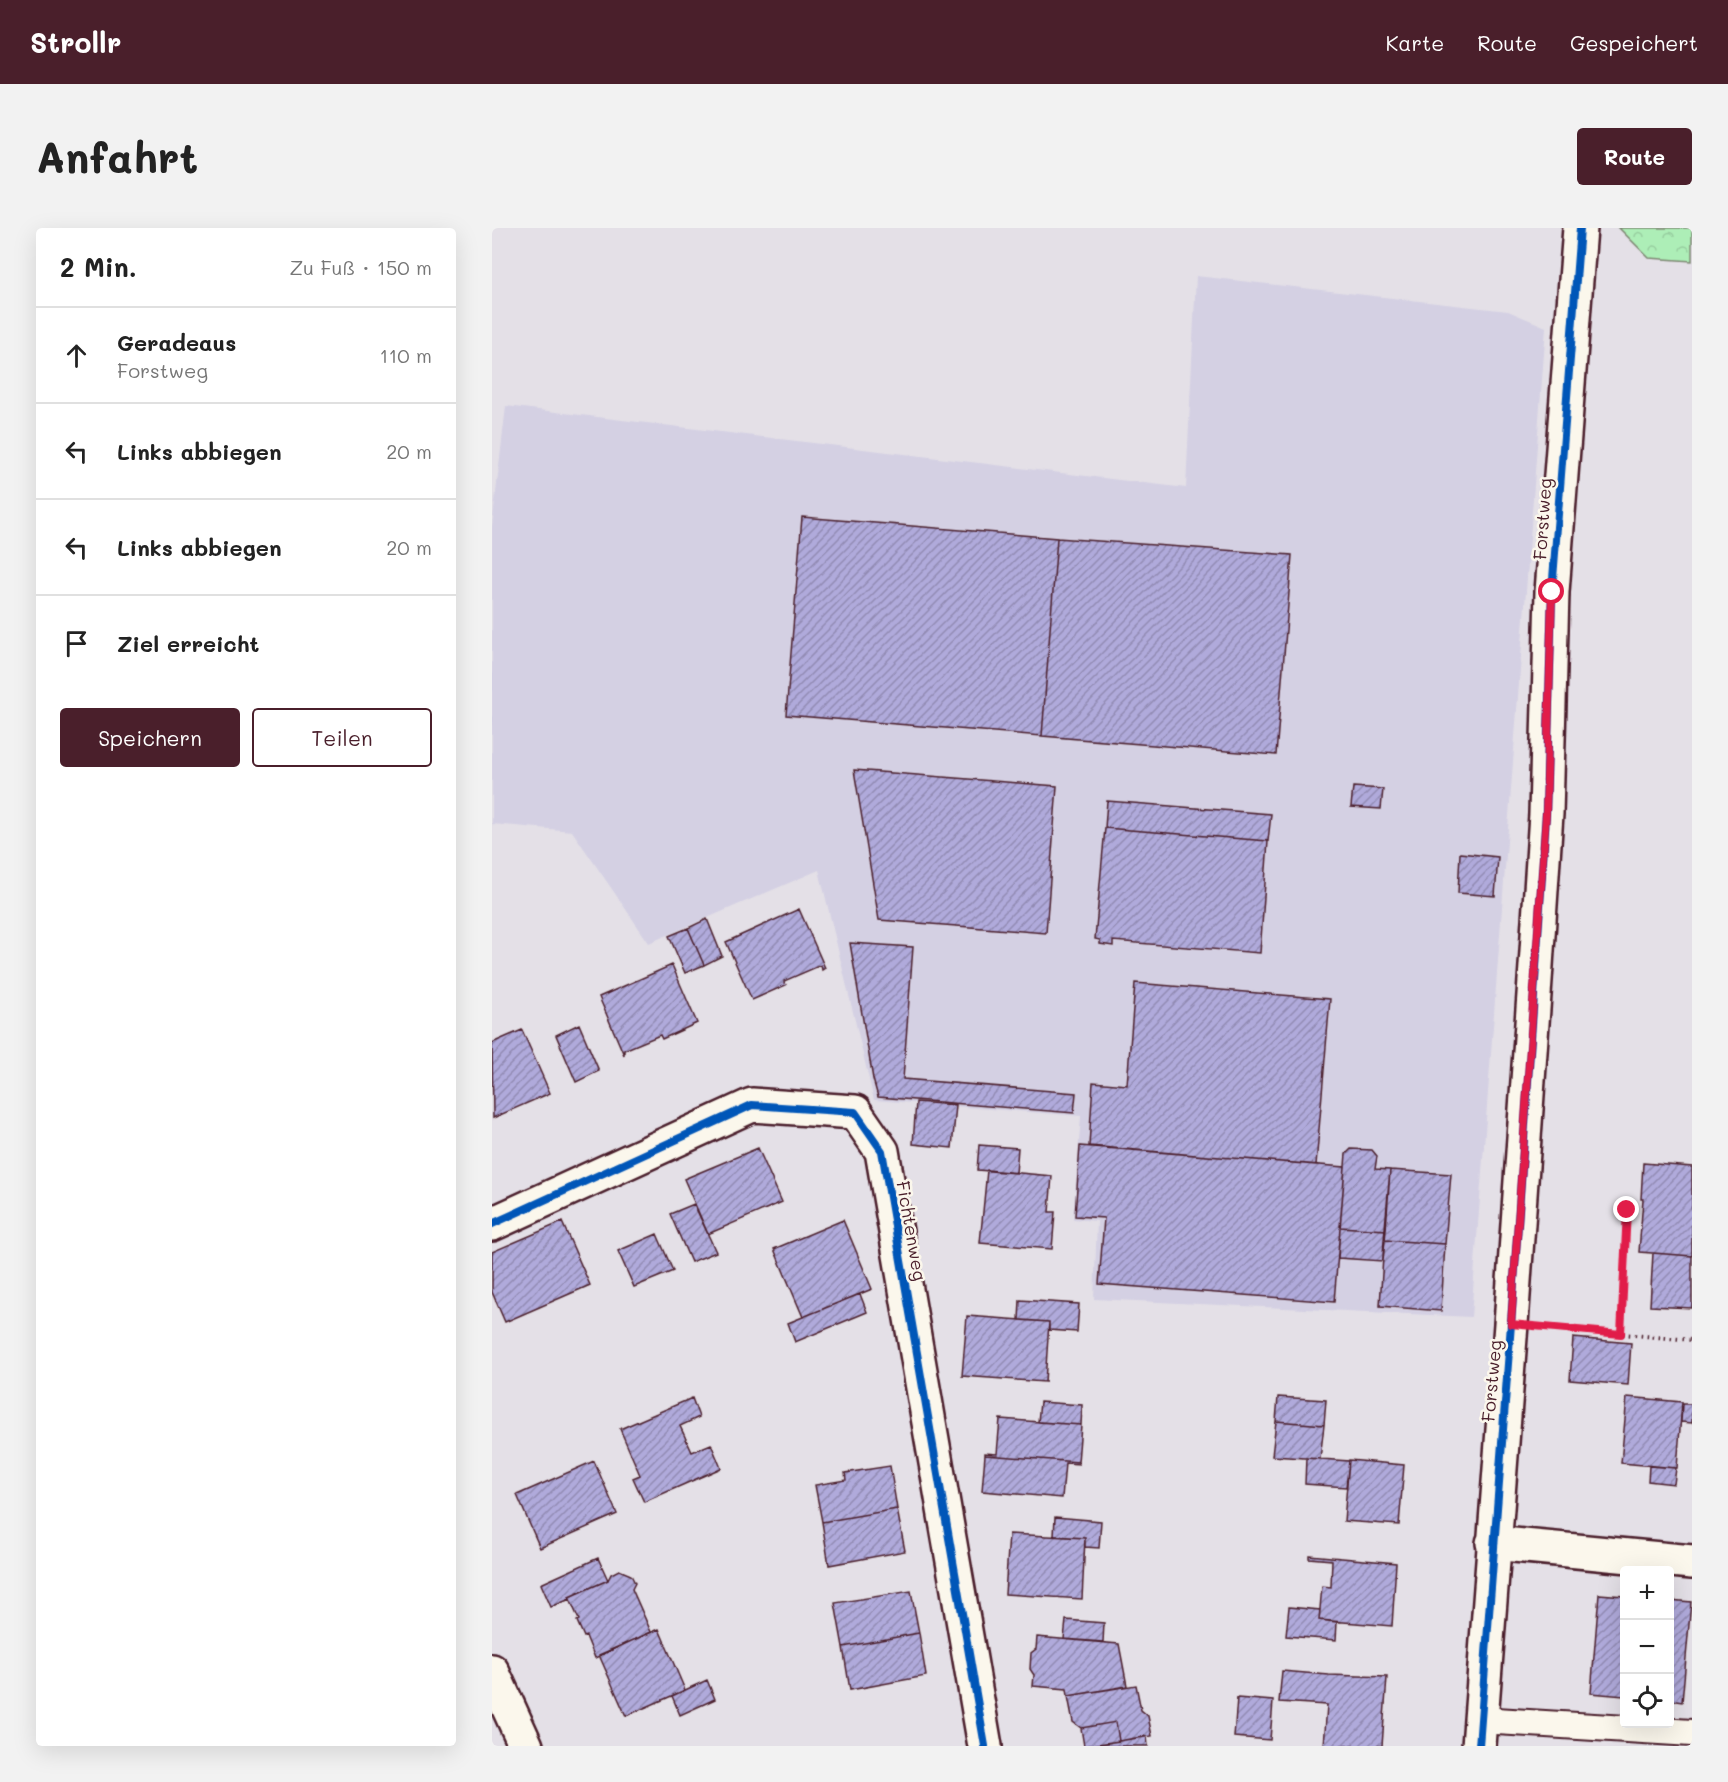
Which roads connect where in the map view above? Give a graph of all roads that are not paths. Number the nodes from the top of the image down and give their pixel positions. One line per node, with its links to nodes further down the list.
1 (1580, 228): 3 (street, Forstweg)
2 (492, 1224): 9 (street, Fichtenweg)
3 (1493, 1543): 4 (street); 6 (street, Forstweg)
4 (1692, 1562)
5 (492, 1671): 8 (street)
6 (1480, 1733): 7 (lane)
7 (1692, 1733)
8 (526, 1746)
9 (985, 1746)

